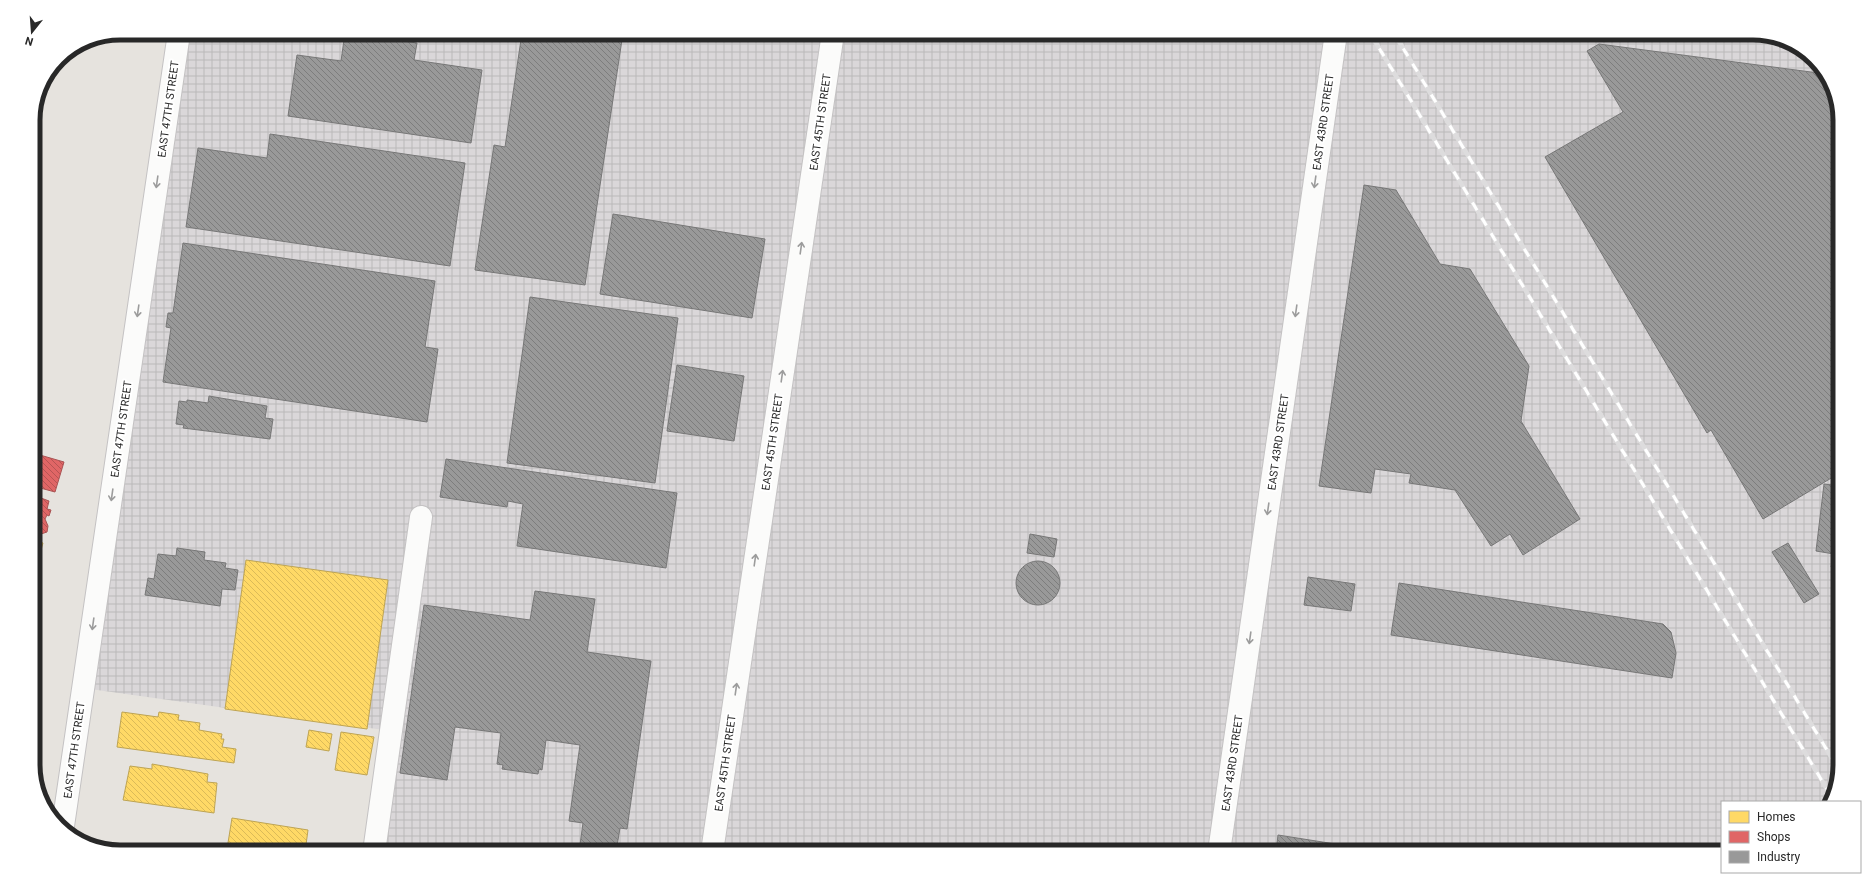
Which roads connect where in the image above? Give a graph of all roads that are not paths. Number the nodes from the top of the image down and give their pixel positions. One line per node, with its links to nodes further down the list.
1 (178, 40): 5 (street, EAST 47TH STREET, one-way to 5)
2 (832, 40): 7 (street, EAST 45TH STREET, one-way to 2)
3 (1335, 40): 8 (street, EAST 43RD STREET, one-way to 8)
4 (421, 517): 6 (street)
5 (64, 821)
6 (375, 845)
7 (713, 845)
8 (1220, 845)

